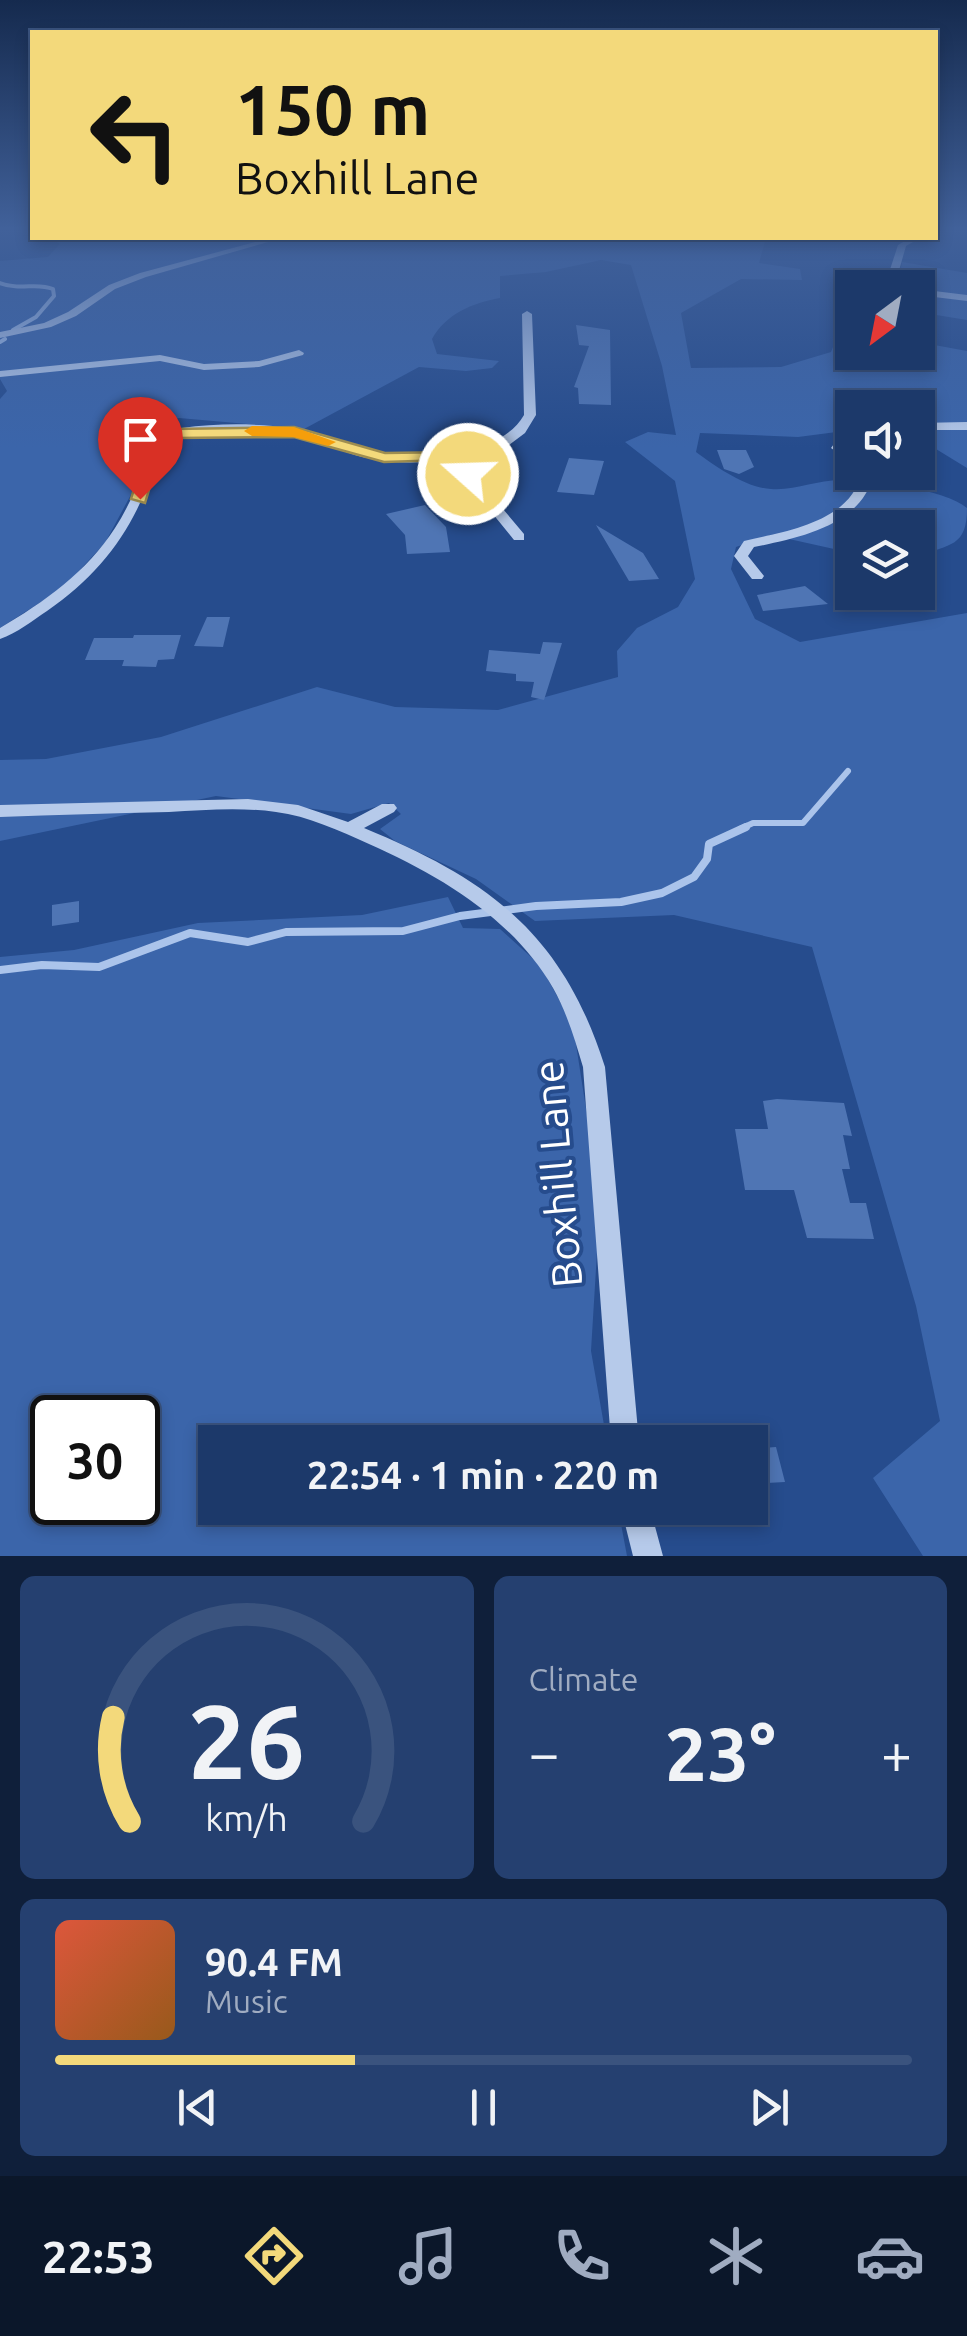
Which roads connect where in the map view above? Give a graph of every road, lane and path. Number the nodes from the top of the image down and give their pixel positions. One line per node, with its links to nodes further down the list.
1 (90, 303): 3 (street)
2 (528, 314): 8 (street)
3 (0, 335)
4 (299, 353): 5 (street)
5 (0, 374)
6 (967, 426): 7 (street)
7 (935, 427)
8 (452, 456): 10 (street); 12 (street)
9 (865, 490): 11 (street)
10 (518, 537)
11 (757, 576)
12 (0, 634)
13 (388, 808): 15 (street)
14 (0, 811): 15 (street, Boxhill Lane)
15 (348, 828): 16 (street, Boxhill Lane)
16 (624, 1425)
17 (640, 1525): 18 (street)
18 (648, 1556)

